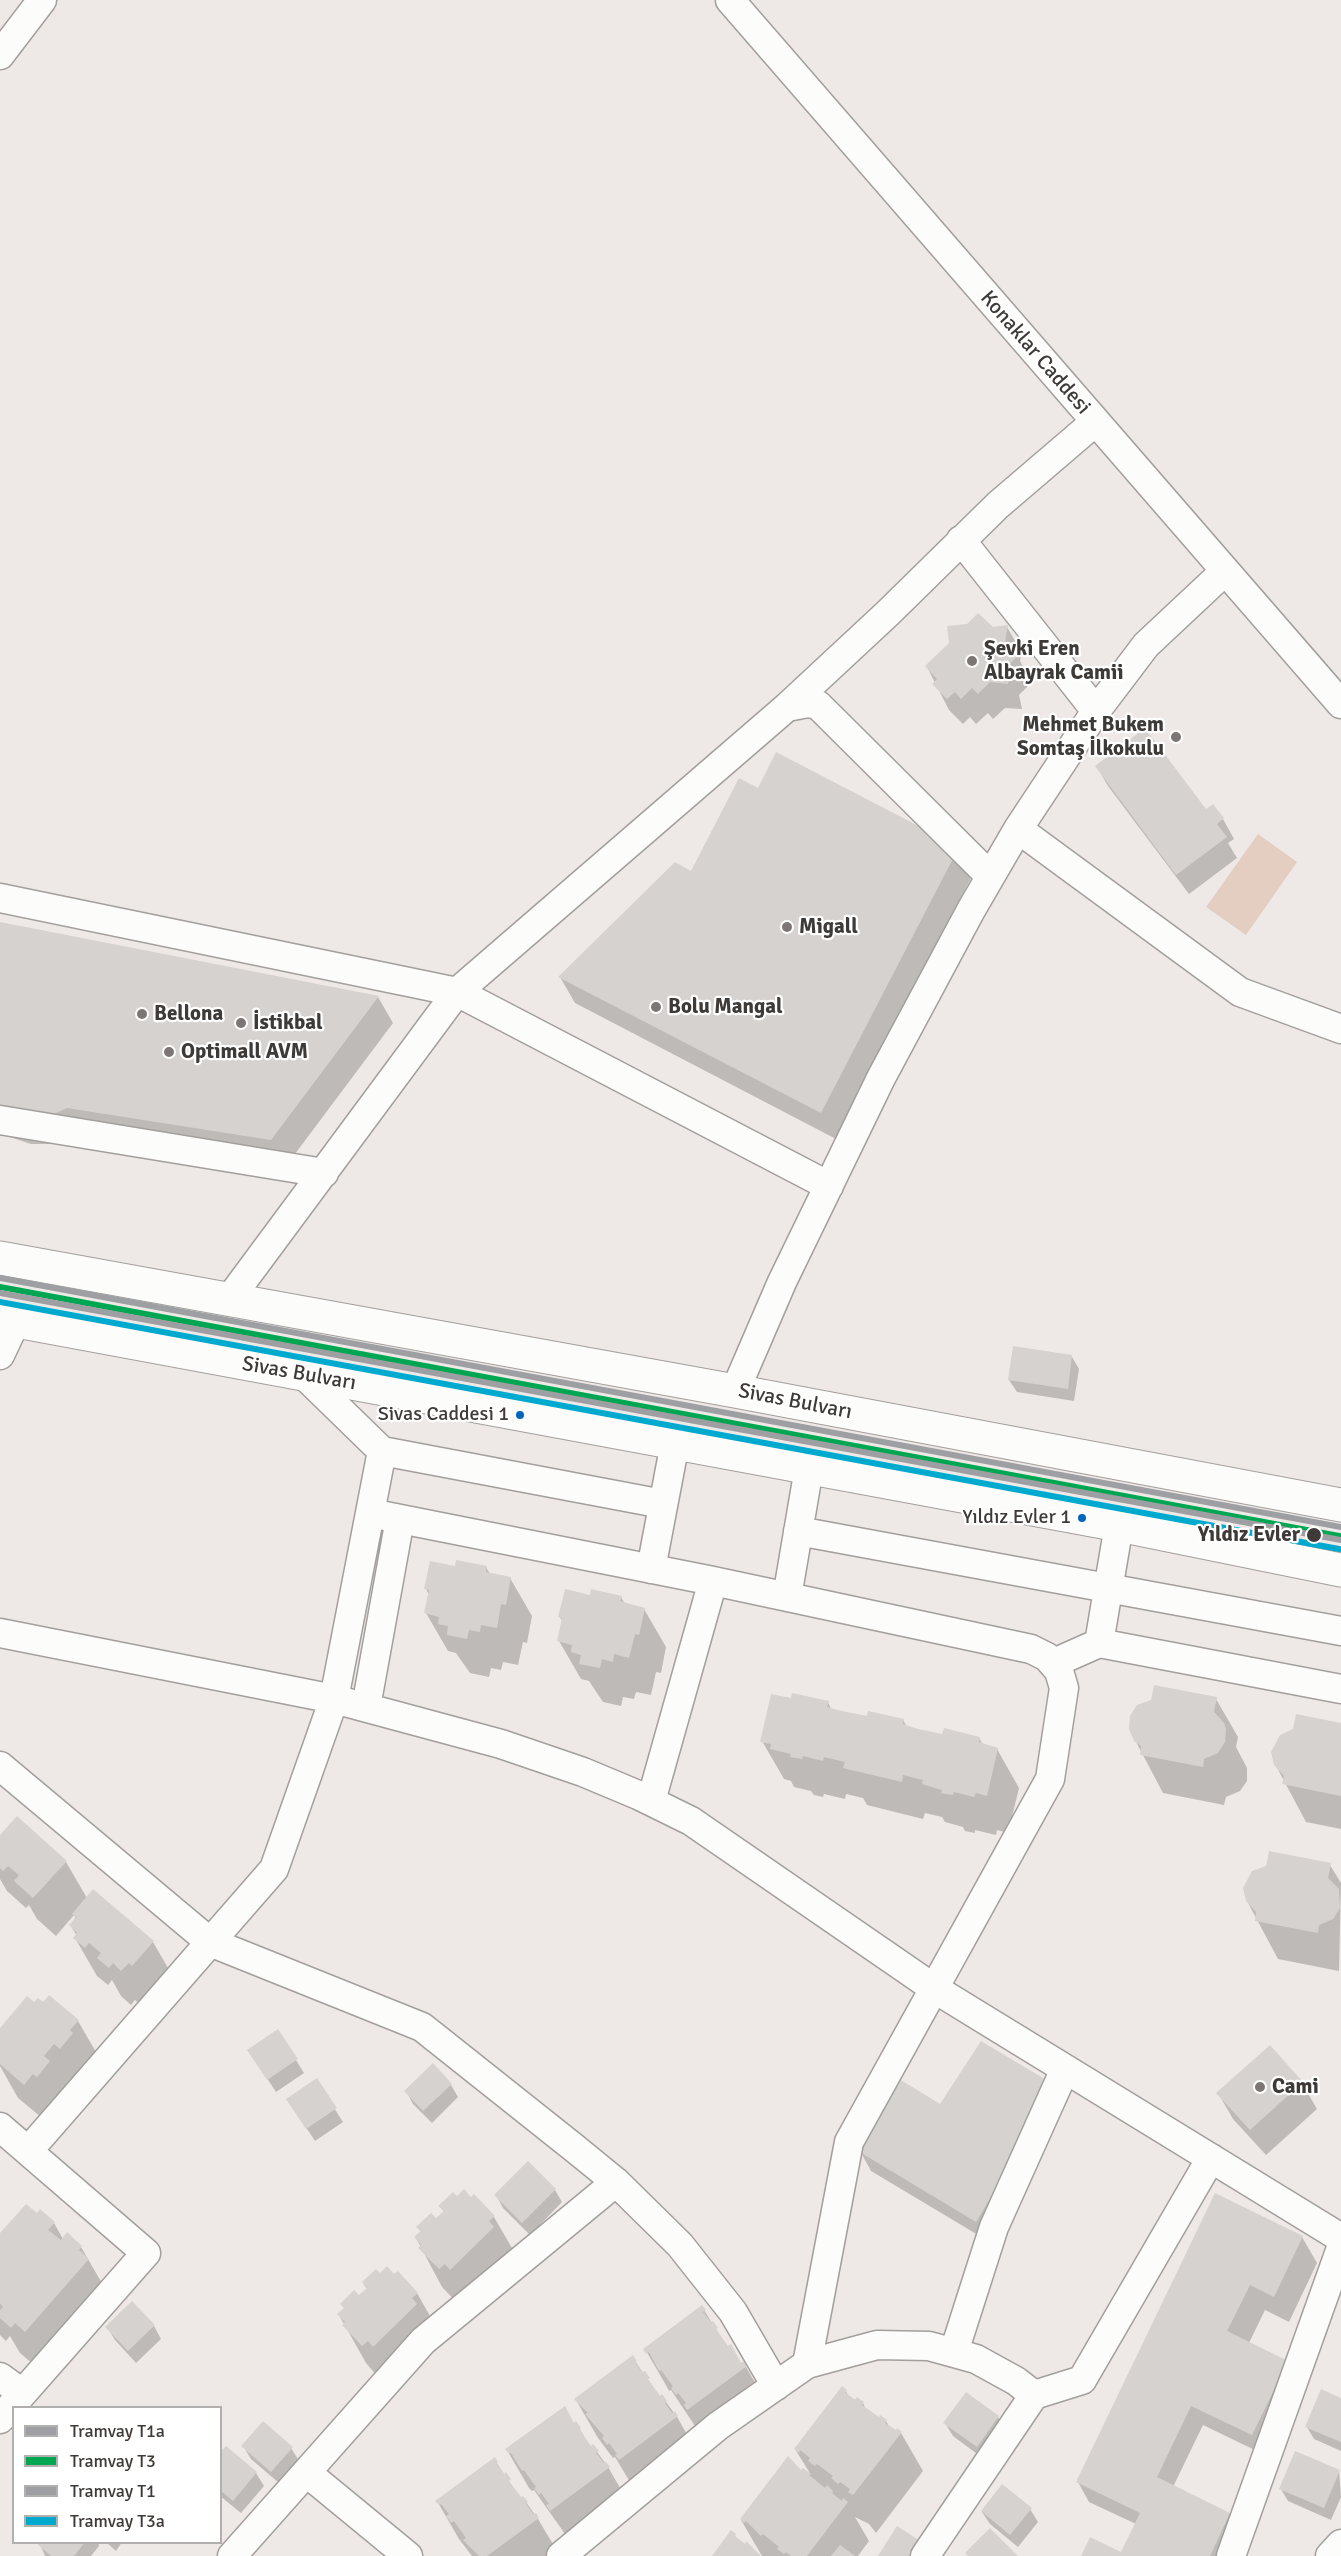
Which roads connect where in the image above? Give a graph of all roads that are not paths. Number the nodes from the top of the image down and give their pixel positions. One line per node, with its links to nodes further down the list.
1 (42, 0): 3 (street)
2 (730, 0): 4 (street, Konaklar Caddesi)
3 (0, 55)
4 (1095, 422): 5 (street); 6 (street, Konaklar Caddesi)
5 (961, 540): 8 (street); 9 (street)
6 (1225, 571): 7 (street, Konaklar Caddesi); 9 (street)
7 (1338, 695)
8 (787, 707): 11 (street); 13 (street)
9 (1096, 711): 10 (street)
10 (1018, 829): 11 (street); 14 (street)
11 (990, 876): 17 (street)
12 (0, 898): 13 (street)
13 (457, 992): 16 (street); 17 (street)
14 (1341, 1029)
15 (0, 1120): 16 (street)
16 (324, 1173): 19 (street)
17 (829, 1186): 23 (street)
18 (0, 1258): 19 (highway, Sivas Bulvarı)
19 (228, 1300): 23 (highway, Sivas Bulvarı)
20 (8, 1320): 21 (street); 22 (highway, Sivas Bulvarı)
21 (0, 1355)
22 (305, 1376): 24 (highway, Sivas Bulvarı); 25 (street)
23 (735, 1391): 28 (highway, Sivas Bulvarı)
24 (675, 1443): 26 (highway, Sivas Bulvarı); 27 (street)
25 (382, 1451): 27 (street); 29 (street)
26 (809, 1468): 31 (highway, Sivas Bulvarı); 32 (street)
27 (663, 1504): 33 (street)
28 (1341, 1505)
29 (369, 1513): 30 (street); 43 (street)
30 (400, 1519): 33 (street); 44 (street)
31 (1119, 1525): 34 (highway, Sivas Bulvarı); 36 (street)
32 (798, 1531): 36 (street); 37 (street)
33 (651, 1569): 35 (street)
34 (1341, 1570)
35 (713, 1581): 37 (street); 46 (street)
36 (1108, 1588): 38 (street); 40 (street)
37 (787, 1597): 41 (street)
38 (1341, 1631)
39 (0, 1633): 43 (street)
40 (1099, 1643): 41 (street); 42 (street)
41 (1054, 1663): 48 (street)
42 (1341, 1689)
43 (334, 1699): 44 (street); 47 (street)
44 (366, 1707): 46 (street)
45 (0, 1766): 47 (street)
46 (651, 1801): 48 (street)
47 (210, 1942): 51 (street); 53 (street)
48 (934, 1989): 49 (street); 57 (street)
49 (1065, 2069): 52 (street); 56 (street)
50 (0, 2127): 51 (street)
51 (28, 2151): 58 (street)
52 (1211, 2158): 54 (street); 60 (street)
53 (616, 2182): 59 (street); 62 (street)
54 (1341, 2238)
55 (1341, 2248): 68 (street)
56 (954, 2352): 57 (street); 60 (street)
57 (807, 2364): 59 (street)
58 (11, 2385): 61 (street)
59 (776, 2386): 64 (street)
60 (1034, 2395): 67 (street)
61 (0, 2419)
62 (307, 2473): 65 (street); 66 (street)
63 (1341, 2544): 69 (street)
64 (567, 2554)
65 (232, 2556)
66 (408, 2556)
67 (925, 2556)
68 (1231, 2556)
69 (1330, 2556)

